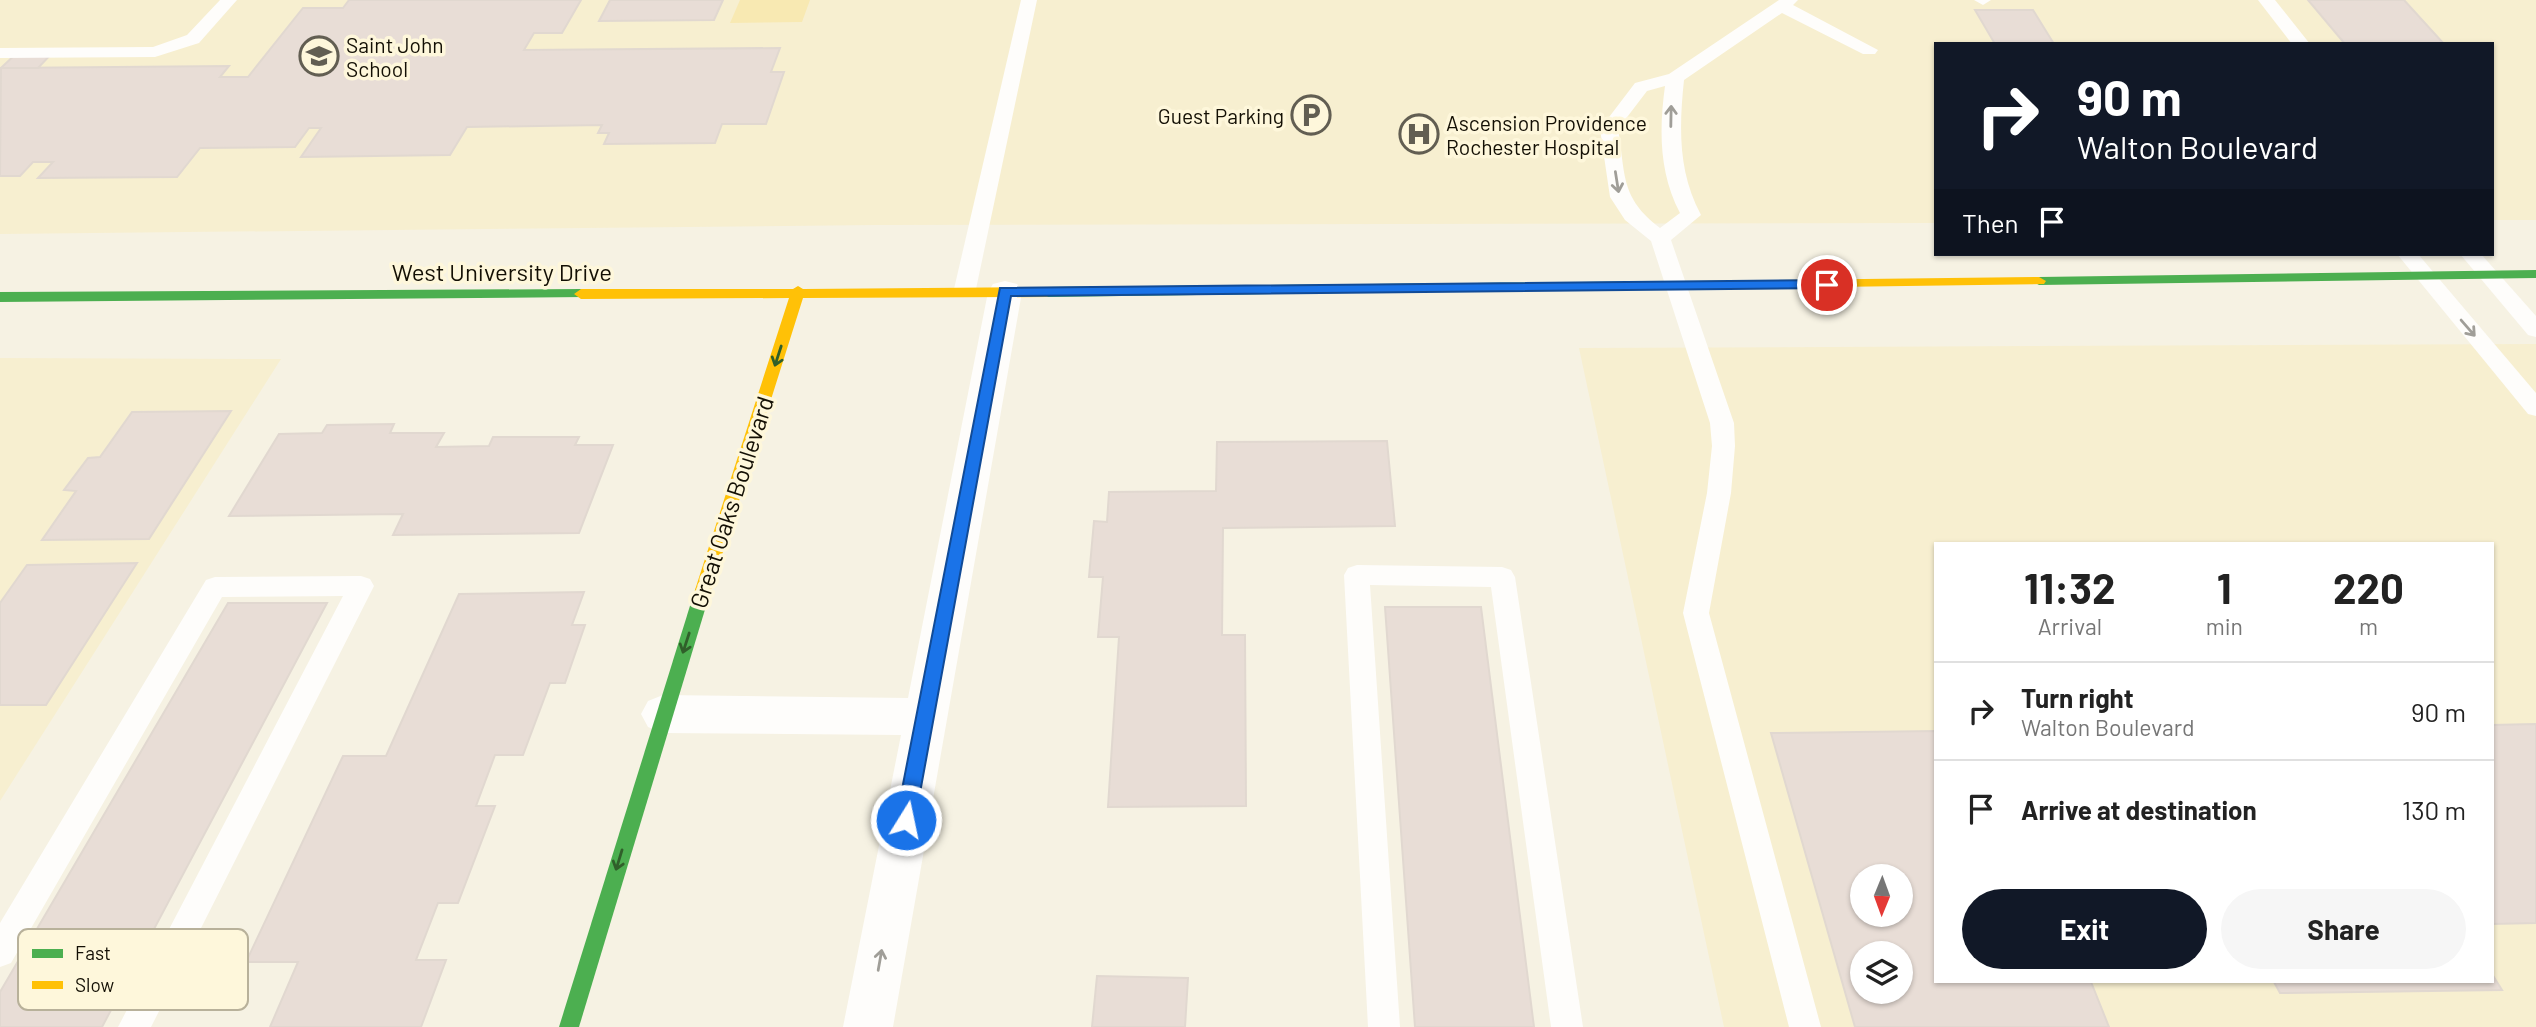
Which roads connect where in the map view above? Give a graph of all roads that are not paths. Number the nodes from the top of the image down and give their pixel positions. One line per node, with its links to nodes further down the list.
1 (229, 0): 8 (lane)
2 (1029, 0): 17 (lane)
3 (1757, 0): 5 (lane)
4 (2266, 0): 6 (lane)
5 (1783, 5): 7 (lane); 9 (lane)
6 (2299, 42)
7 (1869, 50)
8 (0, 53)
9 (1675, 78): 10 (lane, one-way to 9); 10 (lane, one-way to 10)
10 (1660, 238): 16 (lane)
11 (2408, 256): 15 (lane)
12 (2472, 256): 14 (lane)
13 (2536, 274): 14 (main road, West University Drive)
14 (2487, 275): 15 (main road, West University Drive); 21 (lane)
15 (2423, 276): 16 (main road, West University Drive); 22 (lane, one-way to 22)
16 (1676, 286): 19 (main road, West University Drive); 33 (lane)
17 (965, 289): 18 (main road, West University Drive); 19 (main road, West University Drive)
18 (799, 291): 20 (main road, West University Drive); 23 (main road, Great Oaks Boulevard, one-way to 23)
19 (1005, 292): 24 (street)
20 (0, 297)
21 (2536, 330)
22 (2536, 408)
23 (663, 714): 24 (street); 29 (main road, Great Oaks Boulevard, one-way to 29)
24 (925, 717): 30 (street, one-way to 24)
25 (184, 929): 26 (lane)
26 (0, 952)
27 (143, 1010): 28 (lane)
28 (134, 1027)
29 (569, 1027)
30 (868, 1027)
31 (1384, 1027): 32 (lane)
32 (1567, 1027)
33 (1805, 1027)

